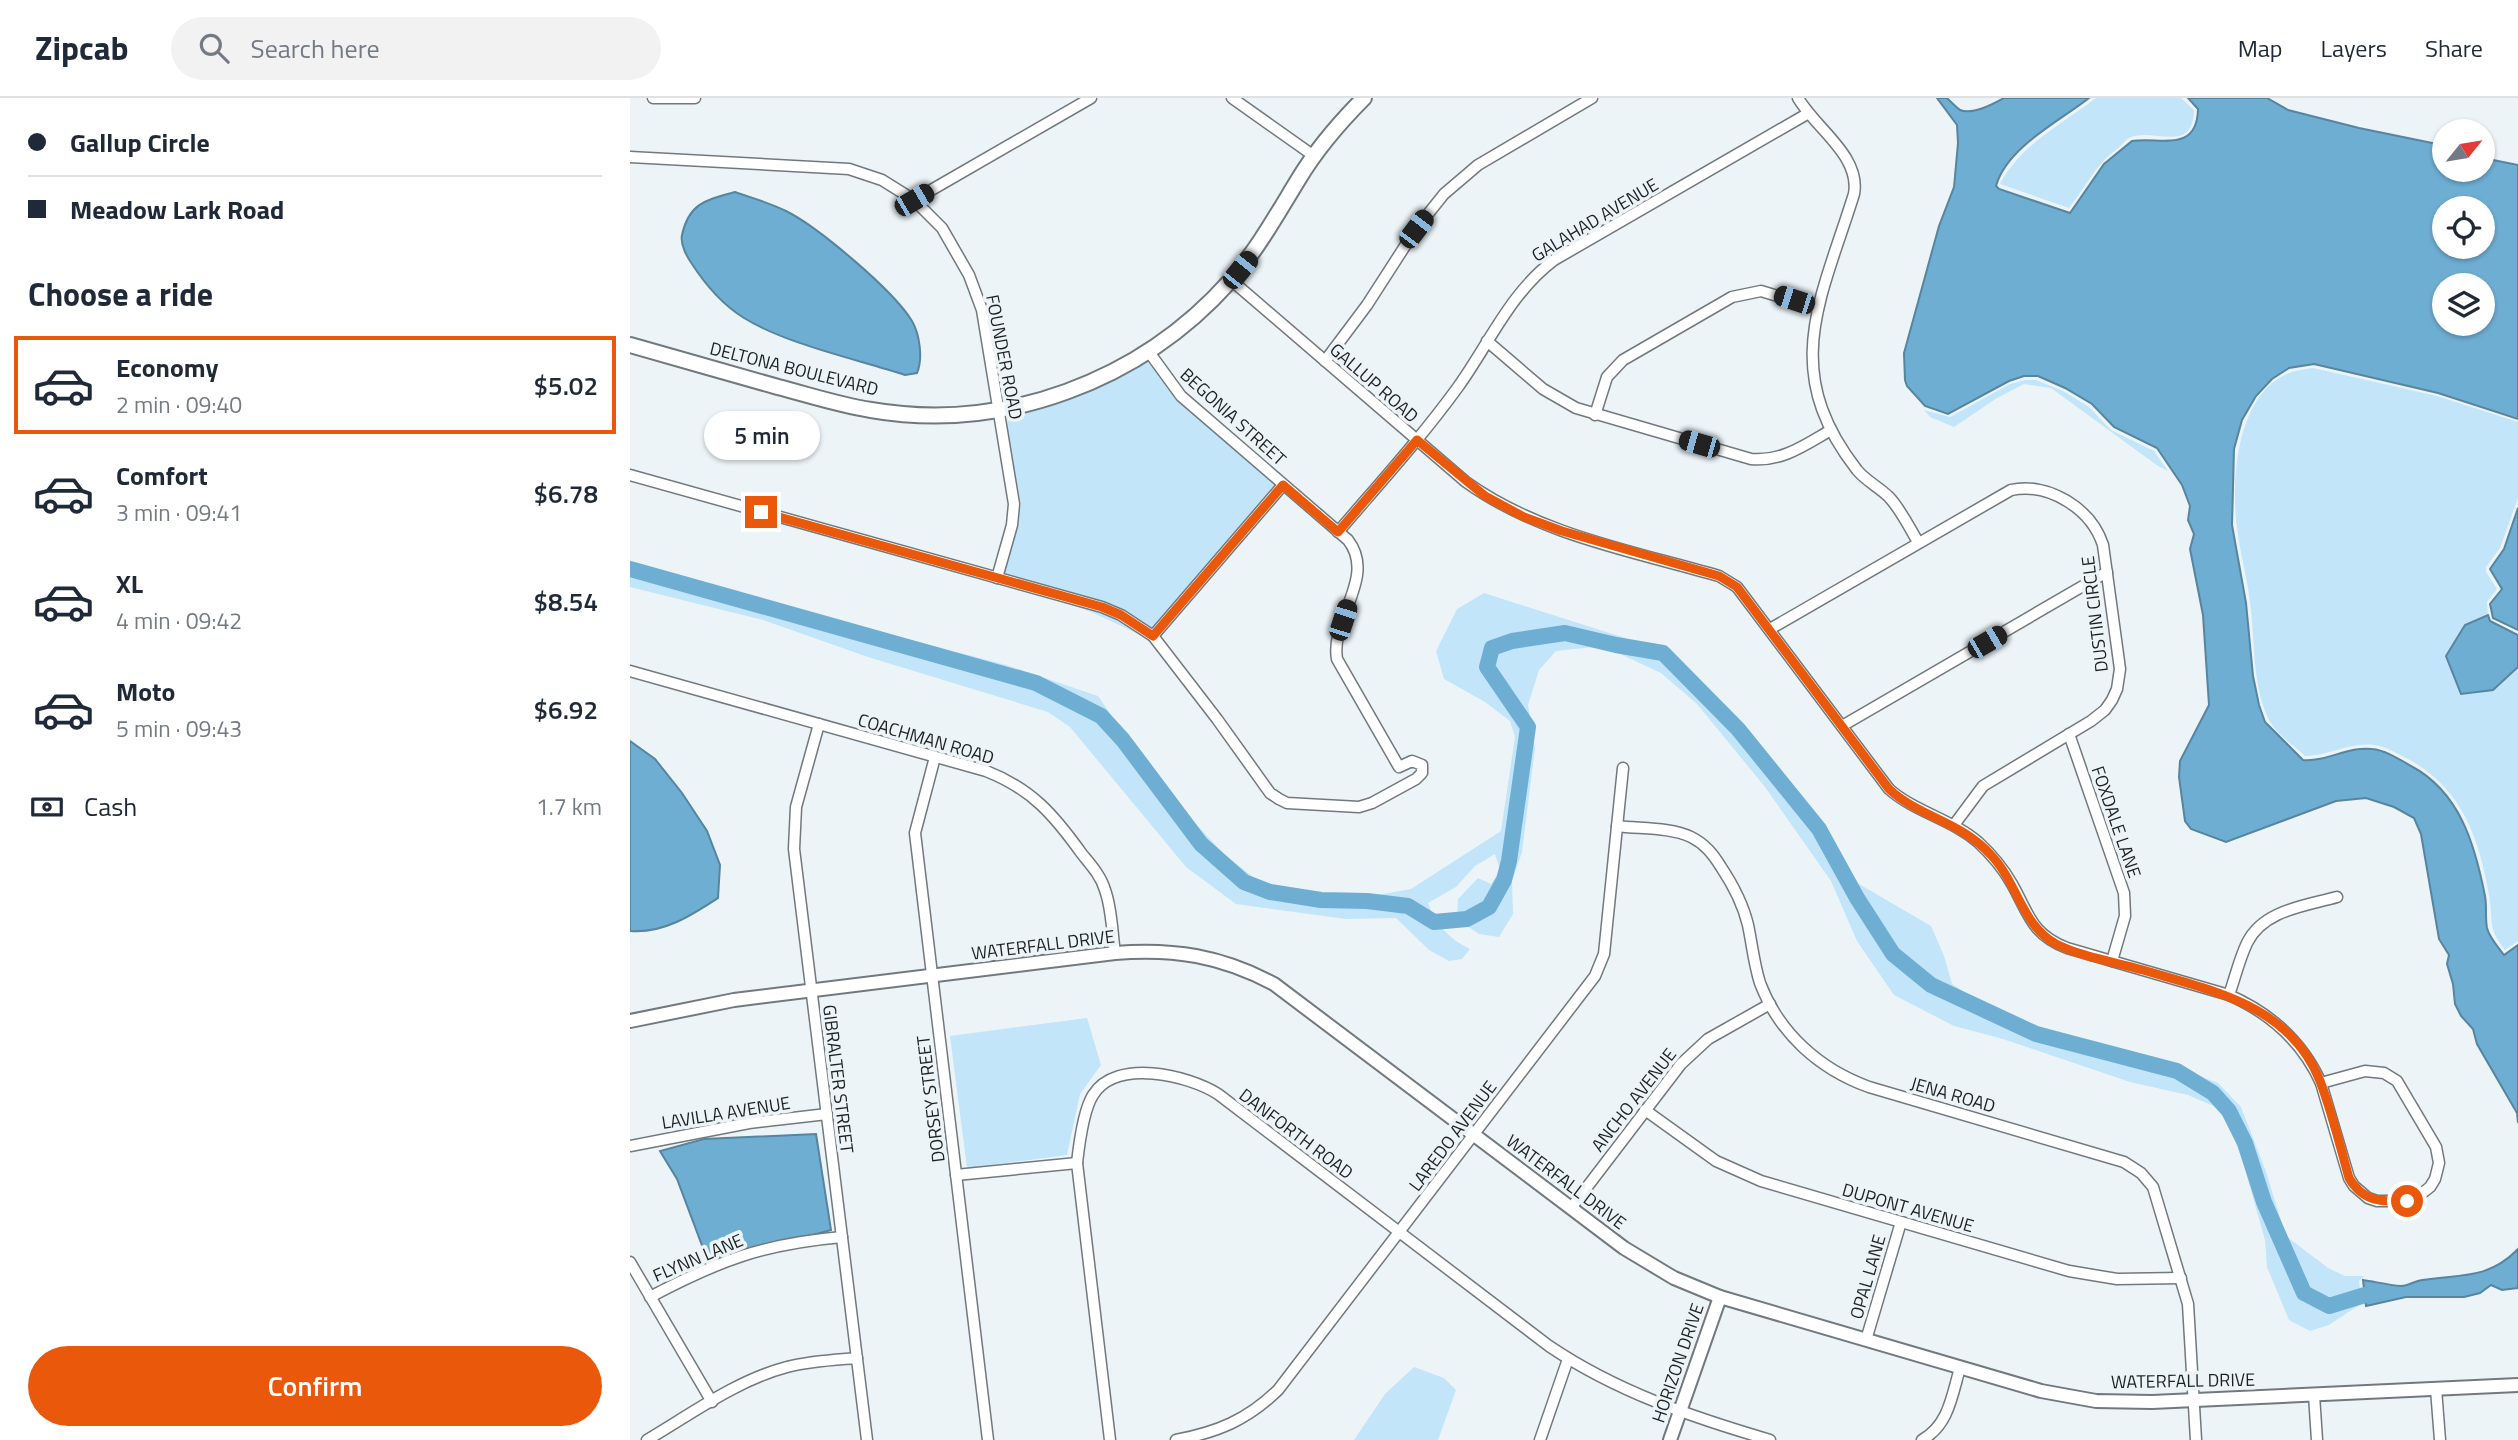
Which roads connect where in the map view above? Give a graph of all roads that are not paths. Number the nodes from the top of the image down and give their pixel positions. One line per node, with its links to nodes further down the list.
1 (653, 98): 2 (street)
2 (695, 98)
3 (1091, 98): 11 (street)
4 (1232, 98): 9 (street)
5 (1364, 98): 9 (main road, DELTONA BOULEVARD)
6 (1592, 98): 17 (street)
7 (1798, 98): 8 (street)
8 (1807, 114): 13 (street); 14 (street, GALAHAD AVENUE)
9 (1314, 156): 12 (main road, DELTONA BOULEVARD)
10 (630, 157): 11 (street, FOUNDER ROAD)
11 (914, 200): 18 (street, FOUNDER ROAD)
12 (1231, 280): 16 (main road, DELTONA BOULEVARD); 17 (street, GALLUP ROAD)
13 (1818, 308): 19 (street); 20 (street)
14 (1487, 341): 19 (street); 21 (street, GALAHAD AVENUE)
15 (630, 345): 18 (main road, DELTONA BOULEVARD)
16 (1149, 352): 18 (main road, DELTONA BOULEVARD); 23 (street, BEGONIA STREET)
17 (1325, 361): 21 (street, GALLUP ROAD)
18 (999, 410): 27 (street, FOUNDER ROAD)
19 (1595, 415): 20 (street)
20 (1831, 430): 25 (street)
21 (1417, 440): 24 (street, GALAHAD AVENUE); 28 (street, GALLUP ROAD)
22 (630, 475): 27 (street)
23 (1283, 485): 24 (street, BEGONIA STREET); 29 (street)
24 (1338, 532): 29 (street, BEGONIA STREET)
25 (1918, 542): 26 (street, DUSTIN CIRCLE); 28 (street, DUSTIN CIRCLE)
26 (2107, 572): 32 (street); 33 (street, DUSTIN CIRCLE)
27 (997, 578): 29 (street)
28 (1770, 629): 32 (street, GALLUP ROAD)
29 (1153, 636)
30 (630, 671): 31 (street, COACHMAN ROAD)
31 (819, 724): 34 (street, COACHMAN ROAD); 42 (street, GIBRALTER STREET)
32 (1842, 726): 36 (street, GALLUP ROAD)
33 (2069, 734): 36 (street, DUSTIN CIRCLE); 40 (street, FOXDALE LANE)
34 (935, 757): 39 (street, COACHMAN ROAD); 41 (street, DORSEY STREET)
35 (1623, 768): 37 (street, LAREDO AVENUE)
36 (1954, 825): 40 (street, GALLUP ROAD)
37 (1617, 827): 44 (street, JENA ROAD); 49 (street, LAREDO AVENUE)
38 (2337, 897): 43 (street)
39 (1115, 954): 41 (street, WATERFALL DRIVE); 49 (street, WATERFALL DRIVE)
40 (2112, 961): 43 (street, GALLUP ROAD)
41 (932, 976): 42 (street, WATERFALL DRIVE); 52 (street, DORSEY STREET)
42 (811, 991): 45 (street, WATERFALL DRIVE); 48 (street, GIBRALTER STREET)
43 (2228, 995): 46 (street, GALLUP ROAD)
44 (1770, 1004): 47 (street, ANCHO AVENUE); 58 (street, JENA ROAD)
45 (630, 1021)
46 (2321, 1083): 46 (street, GALLUP ROAD)
47 (1645, 1110): 53 (street, ANCHO AVENUE); 54 (street, DUPONT AVENUE)
48 (827, 1114): 50 (street, LAVILLA AVENUE); 56 (street, GIBRALTER STREET)
49 (1474, 1135): 53 (street, WATERFALL DRIVE); 55 (street, LAREDO AVENUE)
50 (630, 1146)
51 (1077, 1163): 52 (street); 55 (street, DANFORTH ROAD); 74 (street, DANFORTH ROAD)
52 (956, 1175): 73 (street, DORSEY STREET)
53 (1571, 1208): 60 (street, WATERFALL DRIVE)
54 (1901, 1222): 58 (street, DUPONT AVENUE); 61 (street, OPAL LANE)
55 (1400, 1232): 63 (street, DANFORTH ROAD); 75 (street, LAREDO AVENUE)
56 (842, 1237): 59 (street, FLYNN LANE); 62 (street, GIBRALTER STREET)
57 (630, 1262): 59 (street)
58 (2181, 1278): 68 (street, JENA ROAD)
59 (650, 1297): 69 (street)
60 (1720, 1297): 61 (street, WATERFALL DRIVE); 70 (street, HORIZON DRIVE)
61 (1866, 1340): 64 (street, WATERFALL DRIVE)
62 (857, 1358): 69 (street); 72 (street, GIBRALTER STREET)
63 (1568, 1359): 70 (street, DANFORTH ROAD); 76 (street)
64 (1960, 1368): 68 (street, WATERFALL DRIVE); 79 (street)
65 (2518, 1385): 66 (street, WATERFALL DRIVE)
66 (2435, 1389): 67 (street, WATERFALL DRIVE); 82 (street)
67 (2314, 1395): 68 (street, WATERFALL DRIVE); 81 (street)
68 (2194, 1400): 80 (street, JENA ROAD)
69 (712, 1402): 71 (street)
70 (1680, 1412): 77 (street, HORIZON DRIVE); 78 (street, DANFORTH ROAD)
71 (647, 1440)
72 (867, 1440)
73 (988, 1440)
74 (1110, 1440)
75 (1176, 1440)
76 (1540, 1440)
77 (1670, 1440)
78 (1770, 1440)
79 (1922, 1440)
80 (2196, 1440)
81 (2317, 1440)
82 (2440, 1440)

